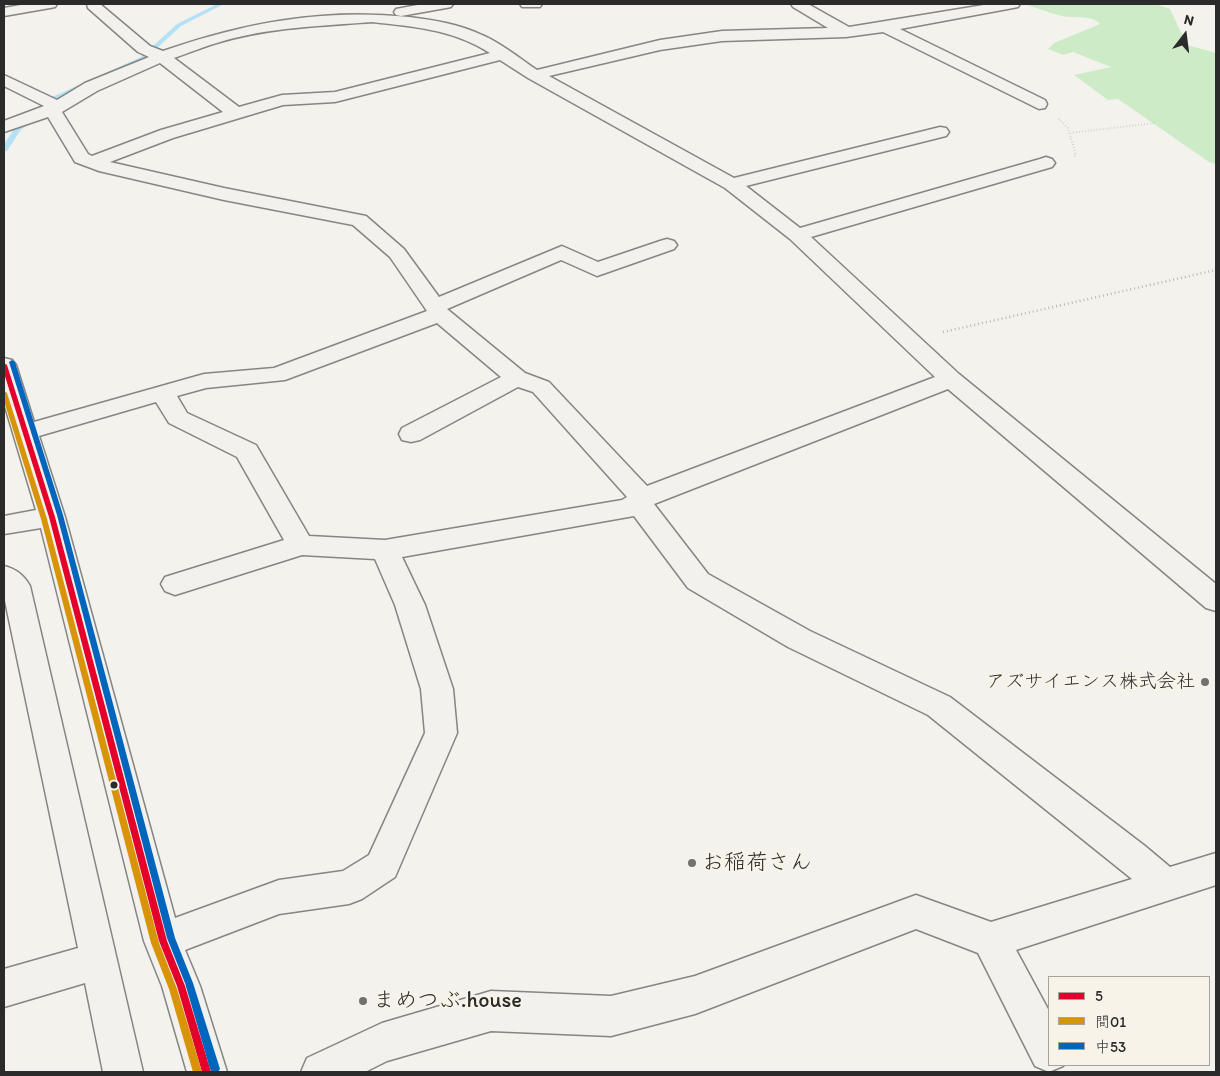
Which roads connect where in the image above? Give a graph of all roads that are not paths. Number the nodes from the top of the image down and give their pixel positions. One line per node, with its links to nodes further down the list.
1 (50, 4): 8 (street)
2 (446, 4): 9 (street)
3 (527, 4): 4 (street)
4 (535, 4)
5 (798, 4): 11 (street)
6 (1013, 4): 10 (street)
7 (93, 5): 13 (street)
8 (4, 12)
9 (372, 18): 12 (street); 13 (street)
10 (886, 27): 11 (street); 16 (street)
11 (846, 32): 14 (street)
12 (502, 55): 14 (street); 18 (street)
13 (162, 57): 17 (street); 18 (street)
14 (534, 75): 23 (street)
15 (4, 80): 17 (street)
16 (1039, 104)
17 (52, 110): 19 (street); 21 (street)
18 (235, 113): 21 (street)
19 (11, 124)
20 (940, 132): 23 (street)
21 (93, 162): 26 (street)
22 (1046, 163): 24 (street)
23 (732, 184): 24 (street)
24 (797, 235): 29 (street)
25 (667, 245): 26 (street)
26 (437, 310): 28 (street); 30 (street)
27 (4, 365): 31 (street)
28 (517, 378): 32 (street); 33 (street)
29 (951, 379): 33 (street); 40 (street)
30 (162, 392): 31 (street); 36 (street)
31 (26, 432): 34 (street)
32 (411, 434)
33 (641, 500): 37 (street); 42 (street)
34 (52, 516): 35 (street); 44 (street)
35 (4, 525)
36 (301, 545): 37 (street); 39 (street)
37 (385, 550): 44 (street)
38 (4, 576): 45 (street)
39 (175, 584)
40 (1216, 600)
41 (1216, 869): 42 (street)
42 (1165, 886): 43 (street)
43 (991, 940): 47 (street); 50 (street)
44 (163, 941): 49 (street)
45 (99, 960): 46 (street); 48 (street)
46 (4, 988)
47 (1048, 1050)
48 (123, 1072)
49 (208, 1072)
50 (321, 1072)

